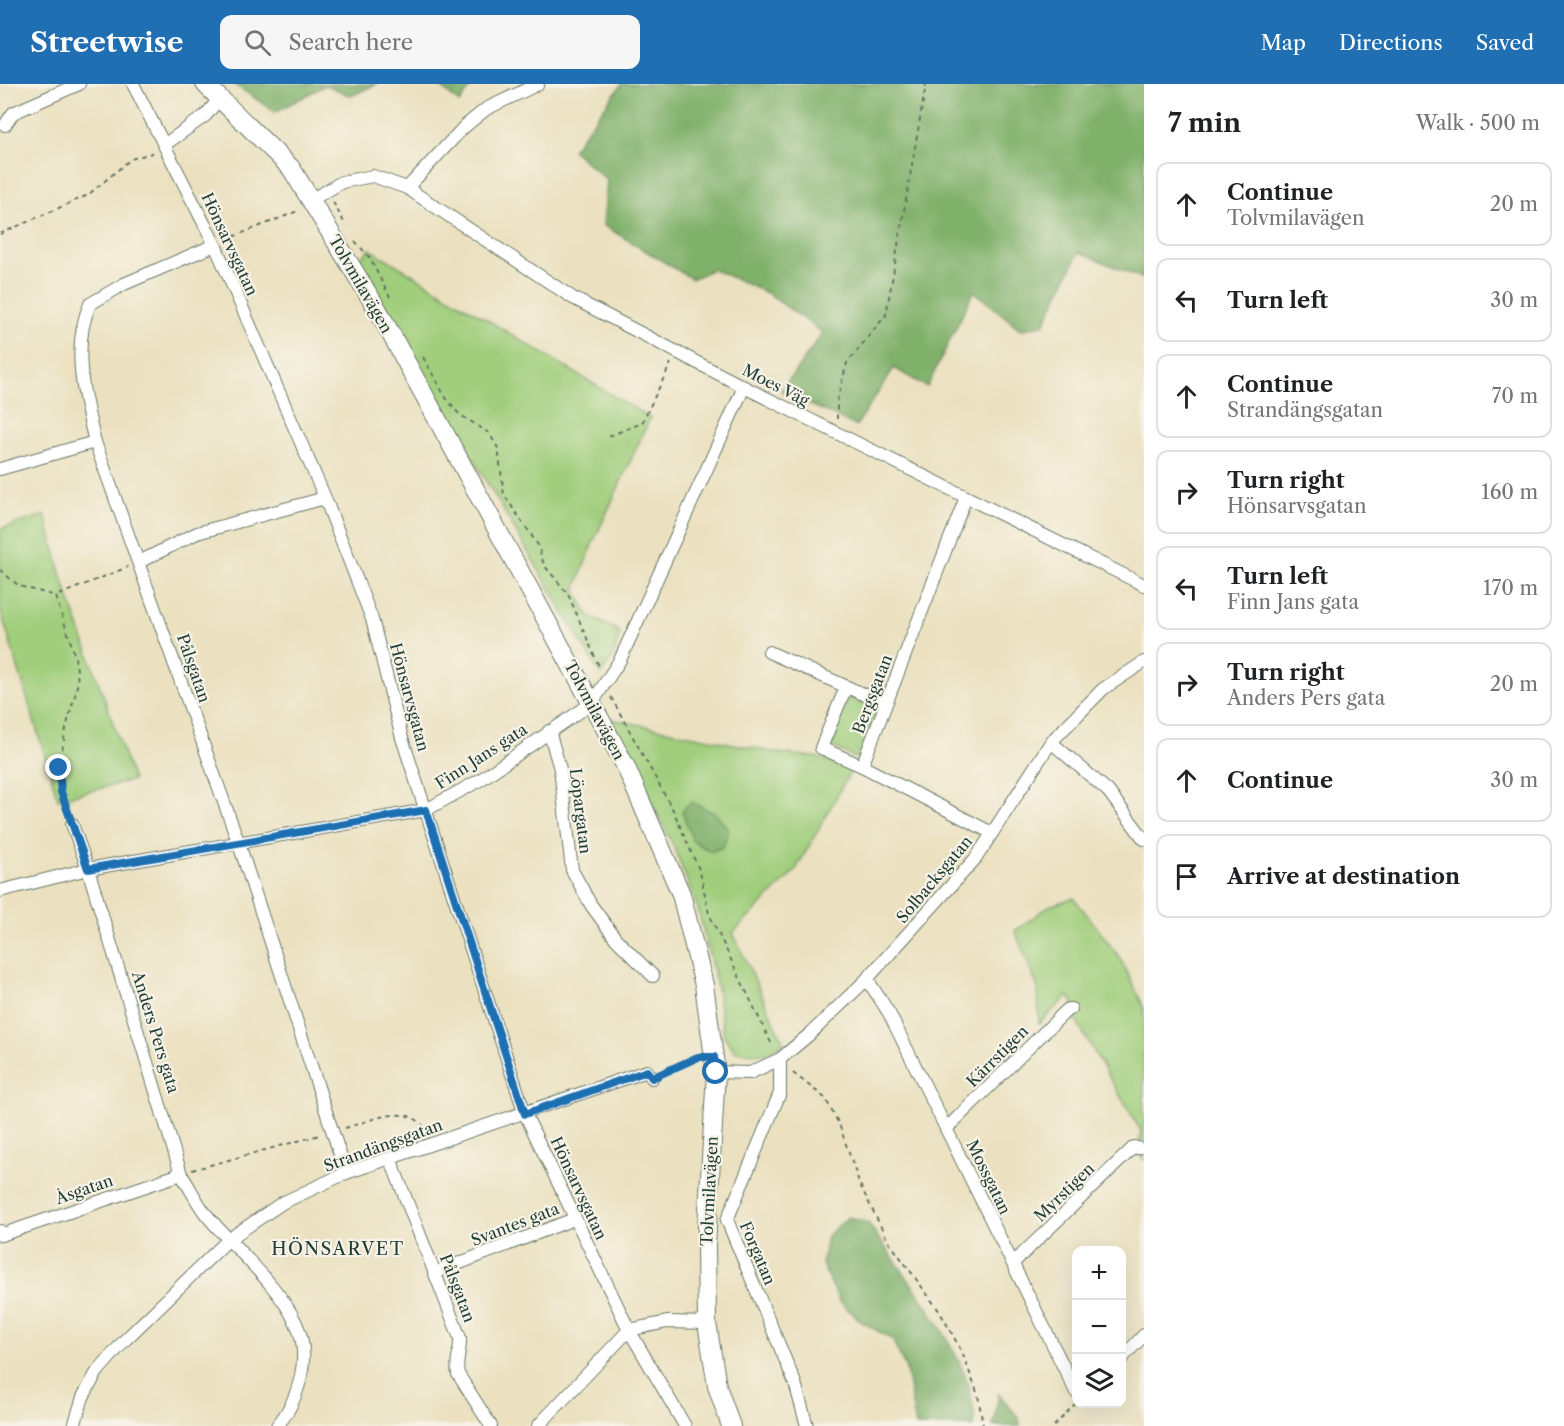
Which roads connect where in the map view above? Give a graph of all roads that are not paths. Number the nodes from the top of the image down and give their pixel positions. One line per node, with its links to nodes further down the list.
1 (79, 84): 6 (street)
2 (132, 84): 7 (street, Hönsarvsgatan)
3 (205, 84): 5 (street, Tolvmilavägen)
4 (538, 84): 8 (street)
5 (219, 99): 7 (street); 9 (street, Tolvmilavägen)
6 (5, 125)
7 (165, 147): 10 (street, Hönsarvsgatan)
8 (407, 188): 9 (street, Moes Väg); 11 (street, Moes Väg)
9 (313, 202): 21 (street, Tolvmilavägen)
10 (215, 245): 12 (street, Pålsgatan); 14 (street, Hönsarvsgatan)
11 (744, 387): 15 (street, Moes Väg); 21 (street, Finn Jans gata)
12 (95, 442): 13 (street); 16 (street, Pålsgatan)
13 (0, 469)
14 (325, 498): 16 (street); 26 (street, Hönsarvsgatan)
15 (966, 498): 17 (street, Moes Väg); 22 (street, Bergsgatan)
16 (139, 562): 30 (street, Pålsgatan)
17 (1144, 585)
18 (769, 652): 20 (street)
19 (1144, 662): 24 (street, Solbacksgatan)
20 (846, 687): 22 (street); 25 (street)
21 (592, 703): 23 (street, Finn Jans gata); 37 (street, Tolvmilavägen)
22 (885, 704): 25 (street, Bergsgatan)
23 (549, 732): 26 (street, Finn Jans gata); 33 (street, Löpargatan)
24 (1051, 742): 28 (street, Solbacksgatan); 29 (street)
25 (862, 766): 28 (street)
26 (426, 810): 30 (street, Finn Jans gata); 39 (street, Hönsarvsgatan)
27 (72, 824): 31 (street, Anders Pers gata)
28 (992, 833): 34 (street, Solbacksgatan)
29 (1144, 839)
30 (239, 844): 31 (street, Finn Jans gata); 43 (street, Pålsgatan)
31 (88, 869): 32 (street, Finn Jans gata); 44 (street, Anders Pers gata)
32 (0, 891)
33 (653, 976)
34 (867, 979): 36 (street, Solbacksgatan); 40 (street, Mossgatan)
35 (1071, 1009): 40 (street, Kärrstigen)
36 (780, 1059): 37 (street, Solbacksgatan); 61 (street, Forgatan)
37 (715, 1064): 50 (street, Tolvmilavägen)
38 (652, 1078): 39 (street, Strandängsgatan)
39 (525, 1114): 42 (street, Strandängsgatan); 45 (street, Hönsarvsgatan)
40 (946, 1129): 48 (street, Mossgatan)
41 (1138, 1148): 48 (street, Myrstigen)
42 (390, 1158): 43 (street, Strandängsgatan); 49 (street, Pålsgatan)
43 (346, 1173): 47 (street, Strandängsgatan)
44 (181, 1174): 46 (street, Åsgatan); 47 (street, Anders Pers gata)
45 (574, 1219): 49 (street, Svantes gata); 51 (street, Hönsarvsgatan)
46 (0, 1231)
47 (229, 1239): 55 (street, Strandängsgatan); 56 (street, Anders Pers gata)
48 (1013, 1263): 54 (street, Mossgatan)
49 (434, 1273): 57 (street, Pålsgatan)
50 (707, 1323): 51 (street); 60 (street, Tolvmilavägen)
51 (629, 1330): 58 (street); 59 (street, Hönsarvsgatan)
52 (1144, 1335): 53 (street)
53 (1126, 1354)
54 (1072, 1382)
55 (74, 1426)
56 (277, 1426)
57 (490, 1426)
58 (538, 1426)
59 (685, 1426)
60 (731, 1426)
61 (807, 1426)

